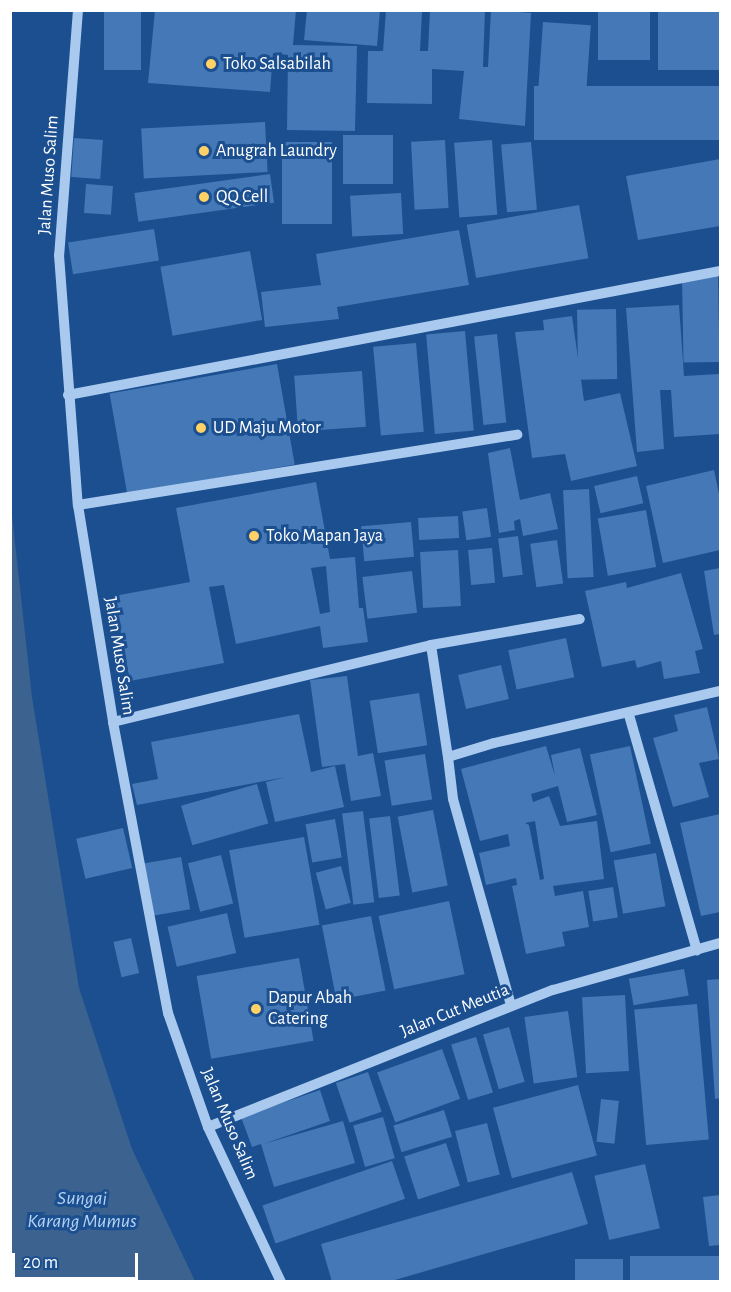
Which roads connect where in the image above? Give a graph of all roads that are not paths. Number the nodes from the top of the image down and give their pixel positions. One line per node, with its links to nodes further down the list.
1 (78, 10): 3 (street, Jalan Muso Salim)
2 (720, 271): 3 (street)
3 (68, 395): 5 (street, Jalan Muso Salim)
4 (517, 435): 5 (street)
5 (78, 506): 10 (street, Jalan Muso Salim)
6 (580, 619): 7 (street)
7 (431, 645): 10 (street); 11 (street)
8 (720, 691): 9 (street)
9 (629, 715): 11 (street); 13 (street)
10 (113, 722): 15 (street, Jalan Muso Salim)
11 (448, 757): 14 (street)
12 (720, 943): 13 (street, Jalan Cut Meutia)
13 (697, 950): 14 (street, Jalan Cut Meutia)
14 (512, 1006): 15 (street, Jalan Cut Meutia)
15 (208, 1127): 16 (street, Jalan Muso Salim)
16 (281, 1281)

